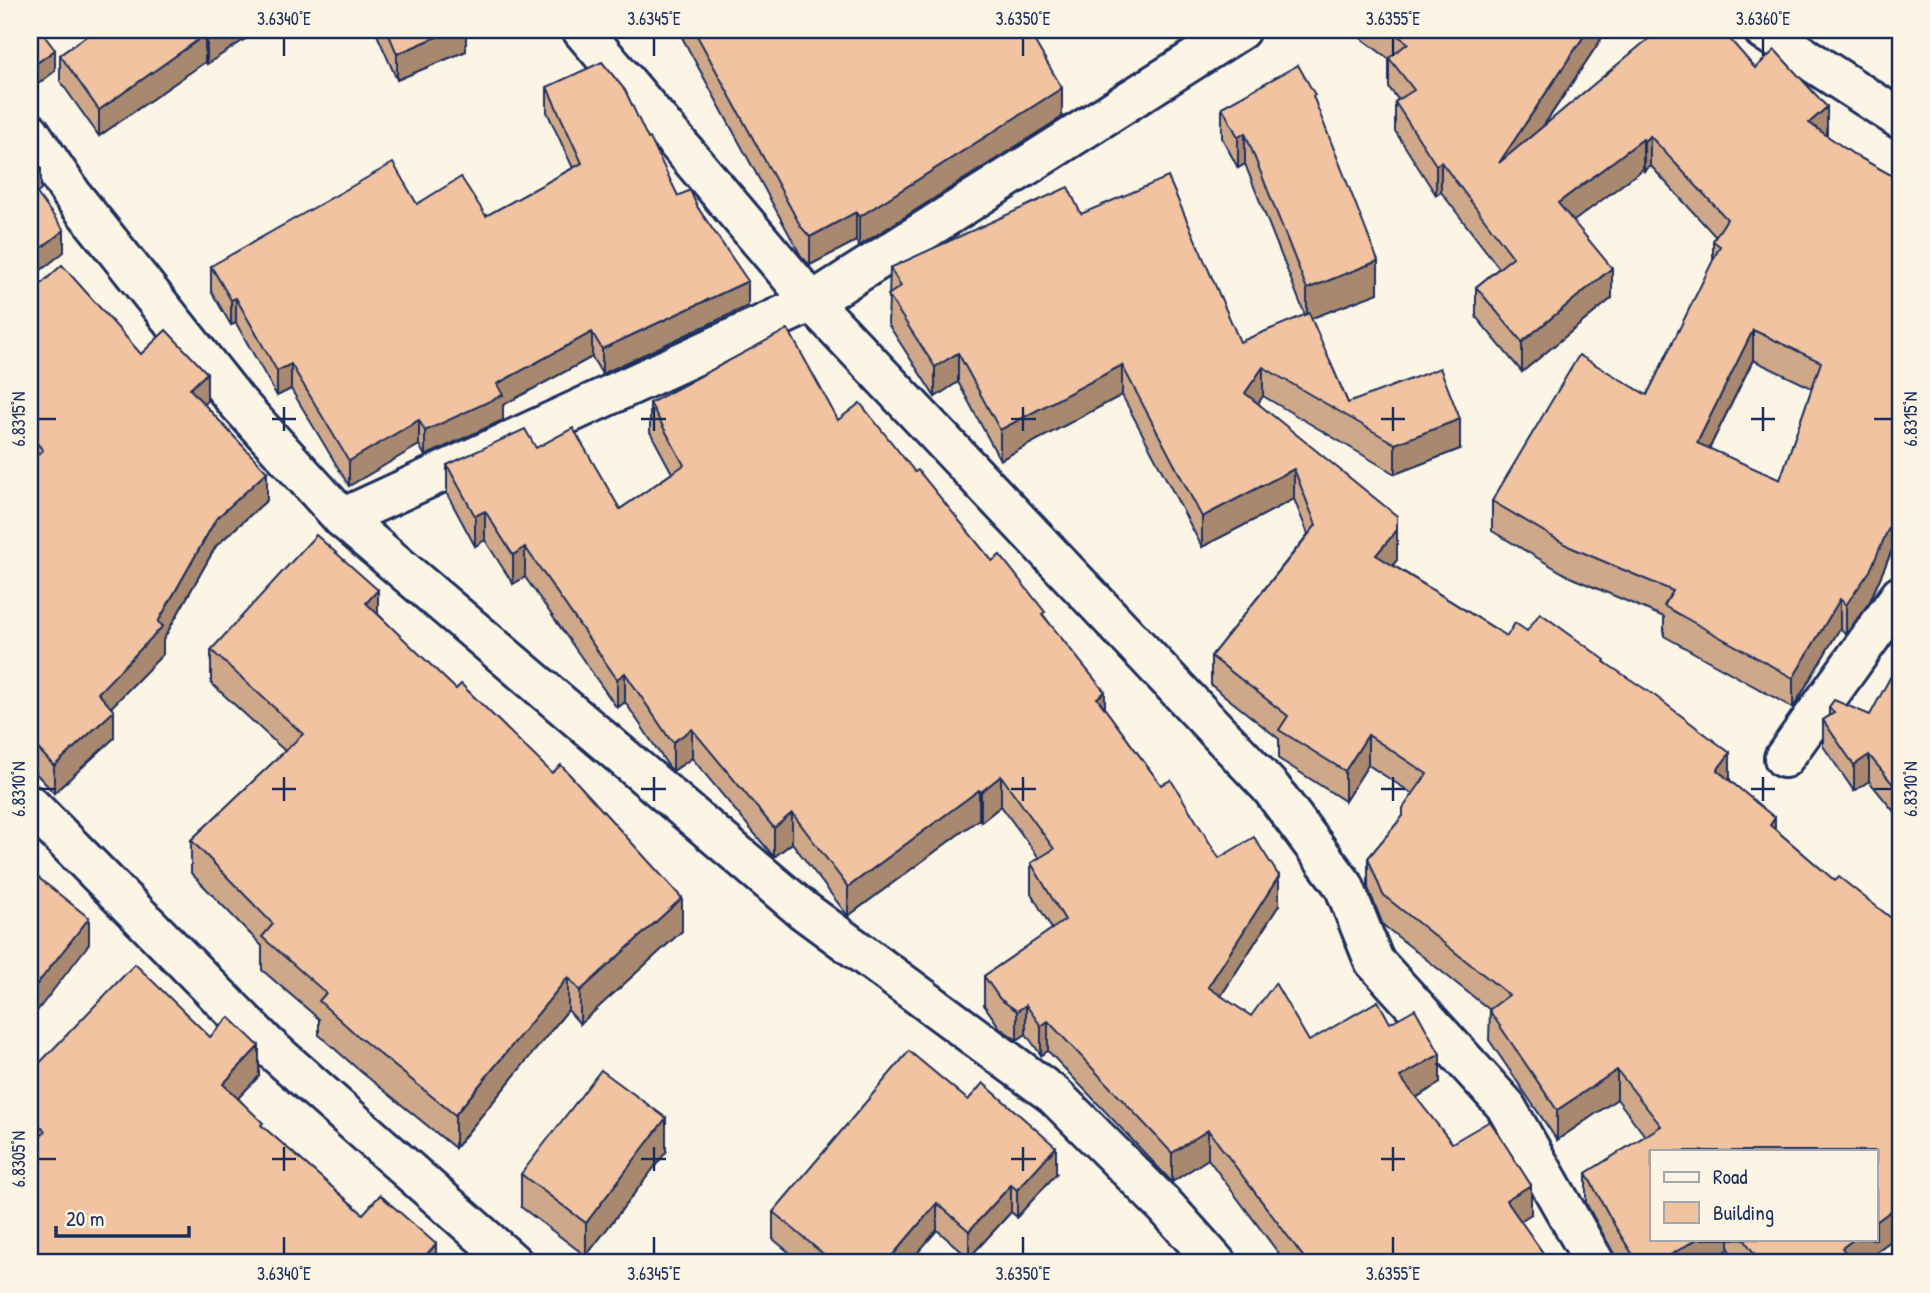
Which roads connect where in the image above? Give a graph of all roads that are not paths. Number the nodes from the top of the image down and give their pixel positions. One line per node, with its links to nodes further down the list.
1 (582, 30): 6 (street)
2 (1240, 30): 6 (street)
3 (1763, 30): 4 (street)
4 (1900, 119)
5 (30, 132): 7 (street)
6 (812, 302): 7 (street); 13 (street)
7 (342, 517): 12 (street)
8 (1900, 596): 9 (street)
9 (1784, 758)
10 (30, 805): 11 (street)
11 (513, 1263)
12 (1216, 1263)
13 (1595, 1263)

